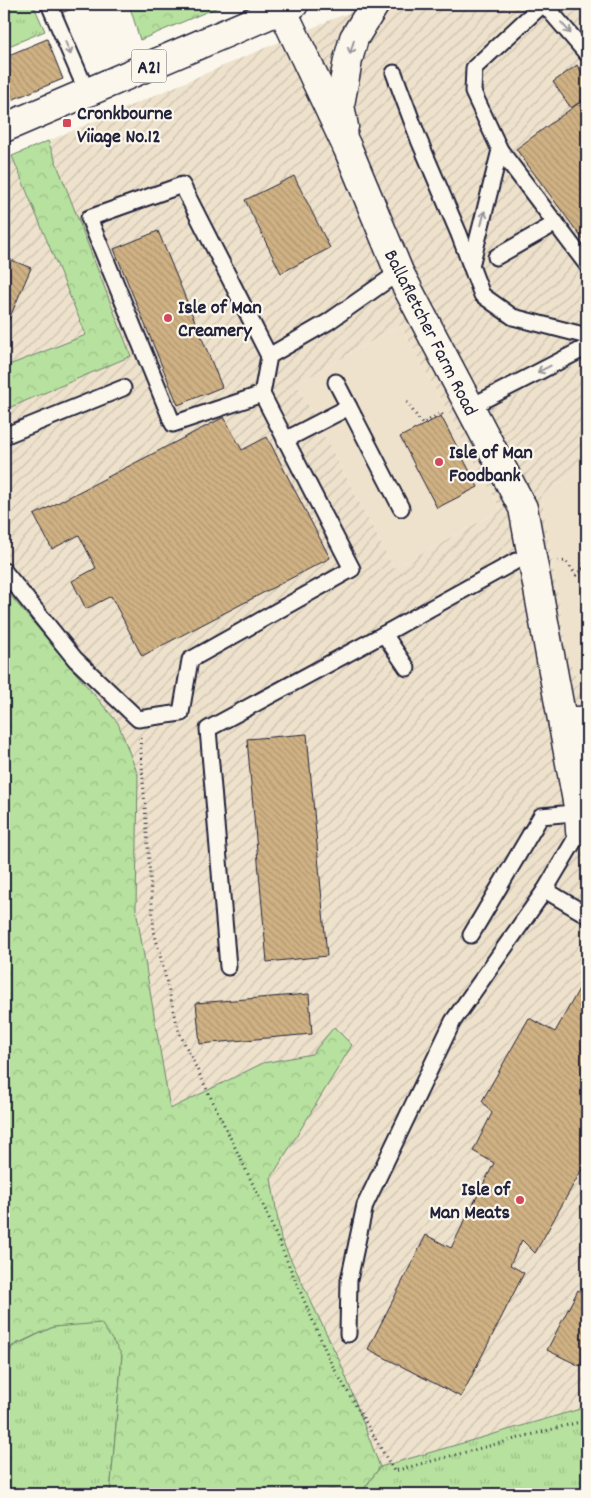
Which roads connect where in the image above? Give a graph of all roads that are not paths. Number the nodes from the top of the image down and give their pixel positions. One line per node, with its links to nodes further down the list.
1 (49, 4): 7 (lane, one-way to 7)
2 (375, 4): 9 (main road, one-way to 9)
3 (544, 4): 5 (lane, one-way to 5); 10 (lane)
4 (288, 6): 7 (main road, A21); 9 (main road, Ballafletcher Farm Road)
5 (587, 54)
6 (394, 73): 14 (lane)
7 (86, 92): 8 (main road, A21)
8 (4, 128)
9 (348, 150): 15 (main road, Ballafletcher Farm Road)
10 (500, 150): 11 (lane); 14 (lane, one-way to 10)
11 (556, 223): 12 (lane); 13 (lane)
12 (496, 257)
13 (587, 265)
14 (471, 266): 16 (lane)
15 (399, 272): 18 (lane); 23 (main road, Ballafletcher Farm Road)
16 (587, 336)
17 (587, 347): 23 (lane, one-way to 23)
18 (269, 356): 21 (lane); 21 (lane)
19 (336, 382): 22 (lane)
20 (123, 388): 24 (lane)
21 (262, 394): 25 (lane)
22 (349, 407): 25 (lane); 26 (lane)
23 (458, 412): 27 (main road, Ballafletcher Farm Road)
24 (4, 436)
25 (285, 440): 28 (lane)
26 (401, 508)
27 (532, 558): 29 (lane); 31 (main road, Ballafletcher Farm Road)
28 (4, 571)
29 (384, 634): 30 (lane); 36 (lane)
30 (407, 668)
31 (575, 721): 32 (main road, Ballafletcher Farm Road)
32 (582, 818): 33 (lane); 35 (lane)
33 (545, 890): 34 (lane); 37 (lane)
34 (587, 915)
35 (471, 935)
36 (228, 966)
37 (348, 1334)

